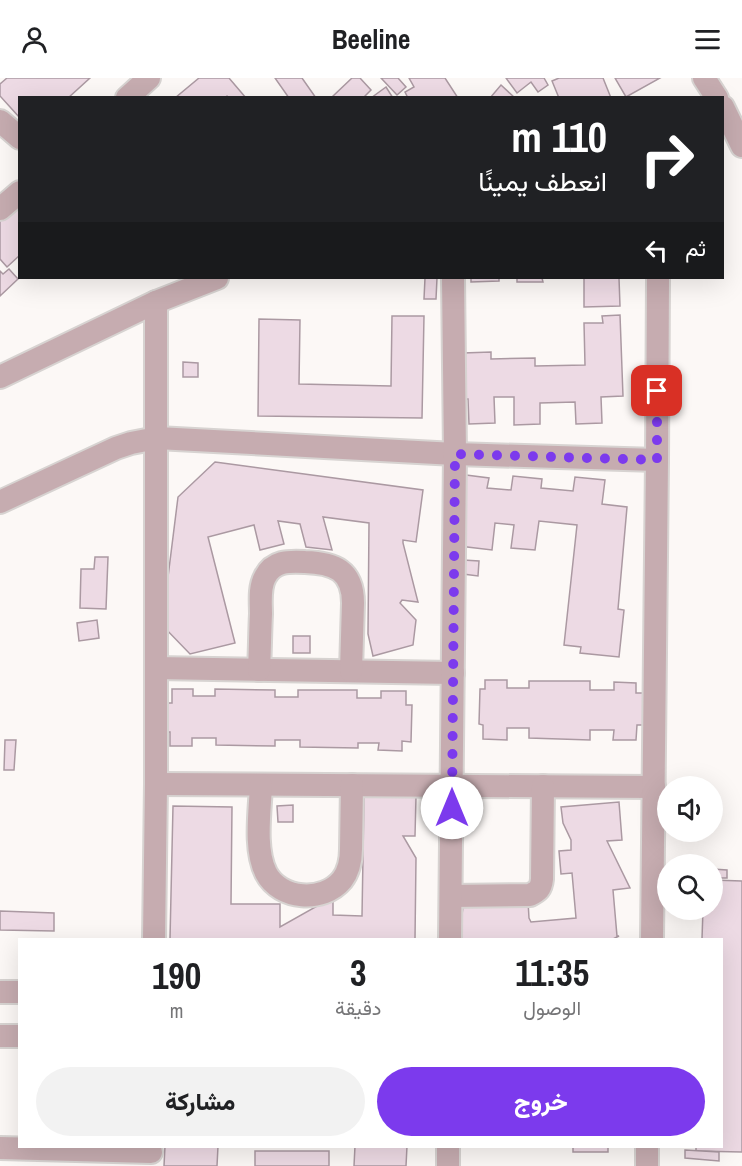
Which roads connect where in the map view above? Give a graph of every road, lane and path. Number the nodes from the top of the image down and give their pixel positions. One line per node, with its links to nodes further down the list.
1 (149, 78): 3 (street)
2 (704, 78): 4 (street)
3 (129, 96)
4 (717, 96)
5 (726, 108): 8 (street)
6 (0, 122): 7 (street)
7 (18, 136)
8 (742, 146)
9 (18, 194): 10 (street)
10 (0, 209)
11 (210, 279): 14 (street)
12 (453, 279): 18 (street)
13 (658, 279): 19 (street)
14 (181, 283): 15 (street)
15 (156, 302): 16 (street); 17 (street)
16 (0, 377)
17 (157, 438): 18 (street); 20 (street); 21 (street)
18 (455, 454): 19 (street); 24 (street)
19 (657, 460): 30 (street)
20 (0, 502)
21 (156, 668): 22 (street); 25 (street)
22 (260, 670): 23 (street); 23 (street)
23 (351, 671): 24 (street)
24 (453, 673): 28 (street)
25 (156, 784): 26 (street); 32 (street)
26 (261, 785): 27 (street); 27 (street)
27 (352, 785): 28 (street)
28 (452, 786): 29 (street); 31 (street)
29 (543, 786): 30 (street); 31 (street)
30 (654, 787): 34 (street)
31 (450, 896): 33 (street)
32 (154, 938)
33 (450, 938)
34 (652, 938)
35 (0, 992): 36 (street)
36 (18, 992)
37 (0, 1036): 38 (street)
38 (18, 1036)
39 (448, 1148): 43 (street)
40 (647, 1148): 44 (street)
41 (0, 1149): 42 (street)
42 (151, 1155)
43 (448, 1166)
44 (647, 1166)

